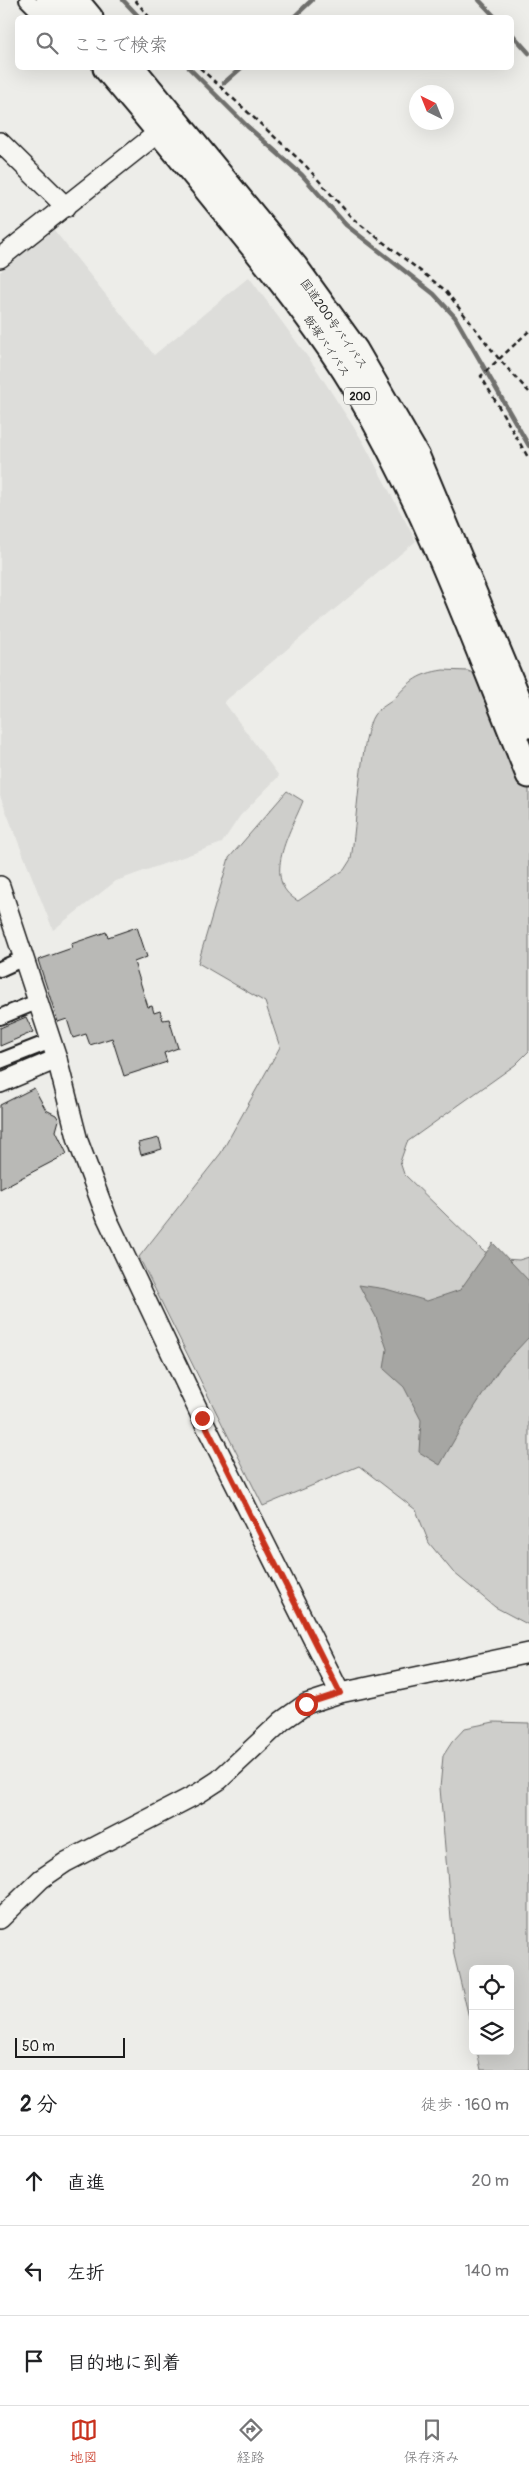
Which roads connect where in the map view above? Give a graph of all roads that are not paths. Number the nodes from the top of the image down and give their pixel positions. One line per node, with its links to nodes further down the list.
1 (27, 0): 4 (street)
2 (49, 0): 5 (highway)
3 (75, 0): 6 (highway)
4 (43, 15)
5 (62, 15)
6 (88, 15)
7 (108, 70): 9 (highway, 飯塚バイパス / 200)
8 (133, 70): 9 (highway, 国道200号バイパス / 200)
9 (167, 126): 11 (street); 13 (highway, 国道200号バイパス / 200); 14 (highway, 飯塚バイパス / 200)
10 (0, 142): 11 (street)
11 (66, 207): 12 (street)
12 (0, 258)
13 (529, 725)
14 (529, 775)
15 (0, 886): 16 (street)
16 (24, 958): 17 (street); 18 (street)
17 (0, 969)
18 (39, 1001): 19 (street); 20 (street)
19 (0, 1017)
20 (54, 1050): 21 (street); 22 (street); 24 (street)
21 (0, 1061)
22 (0, 1083)
23 (529, 1653): 24 (street)
24 (340, 1693): 25 (street)
25 (0, 1919)

